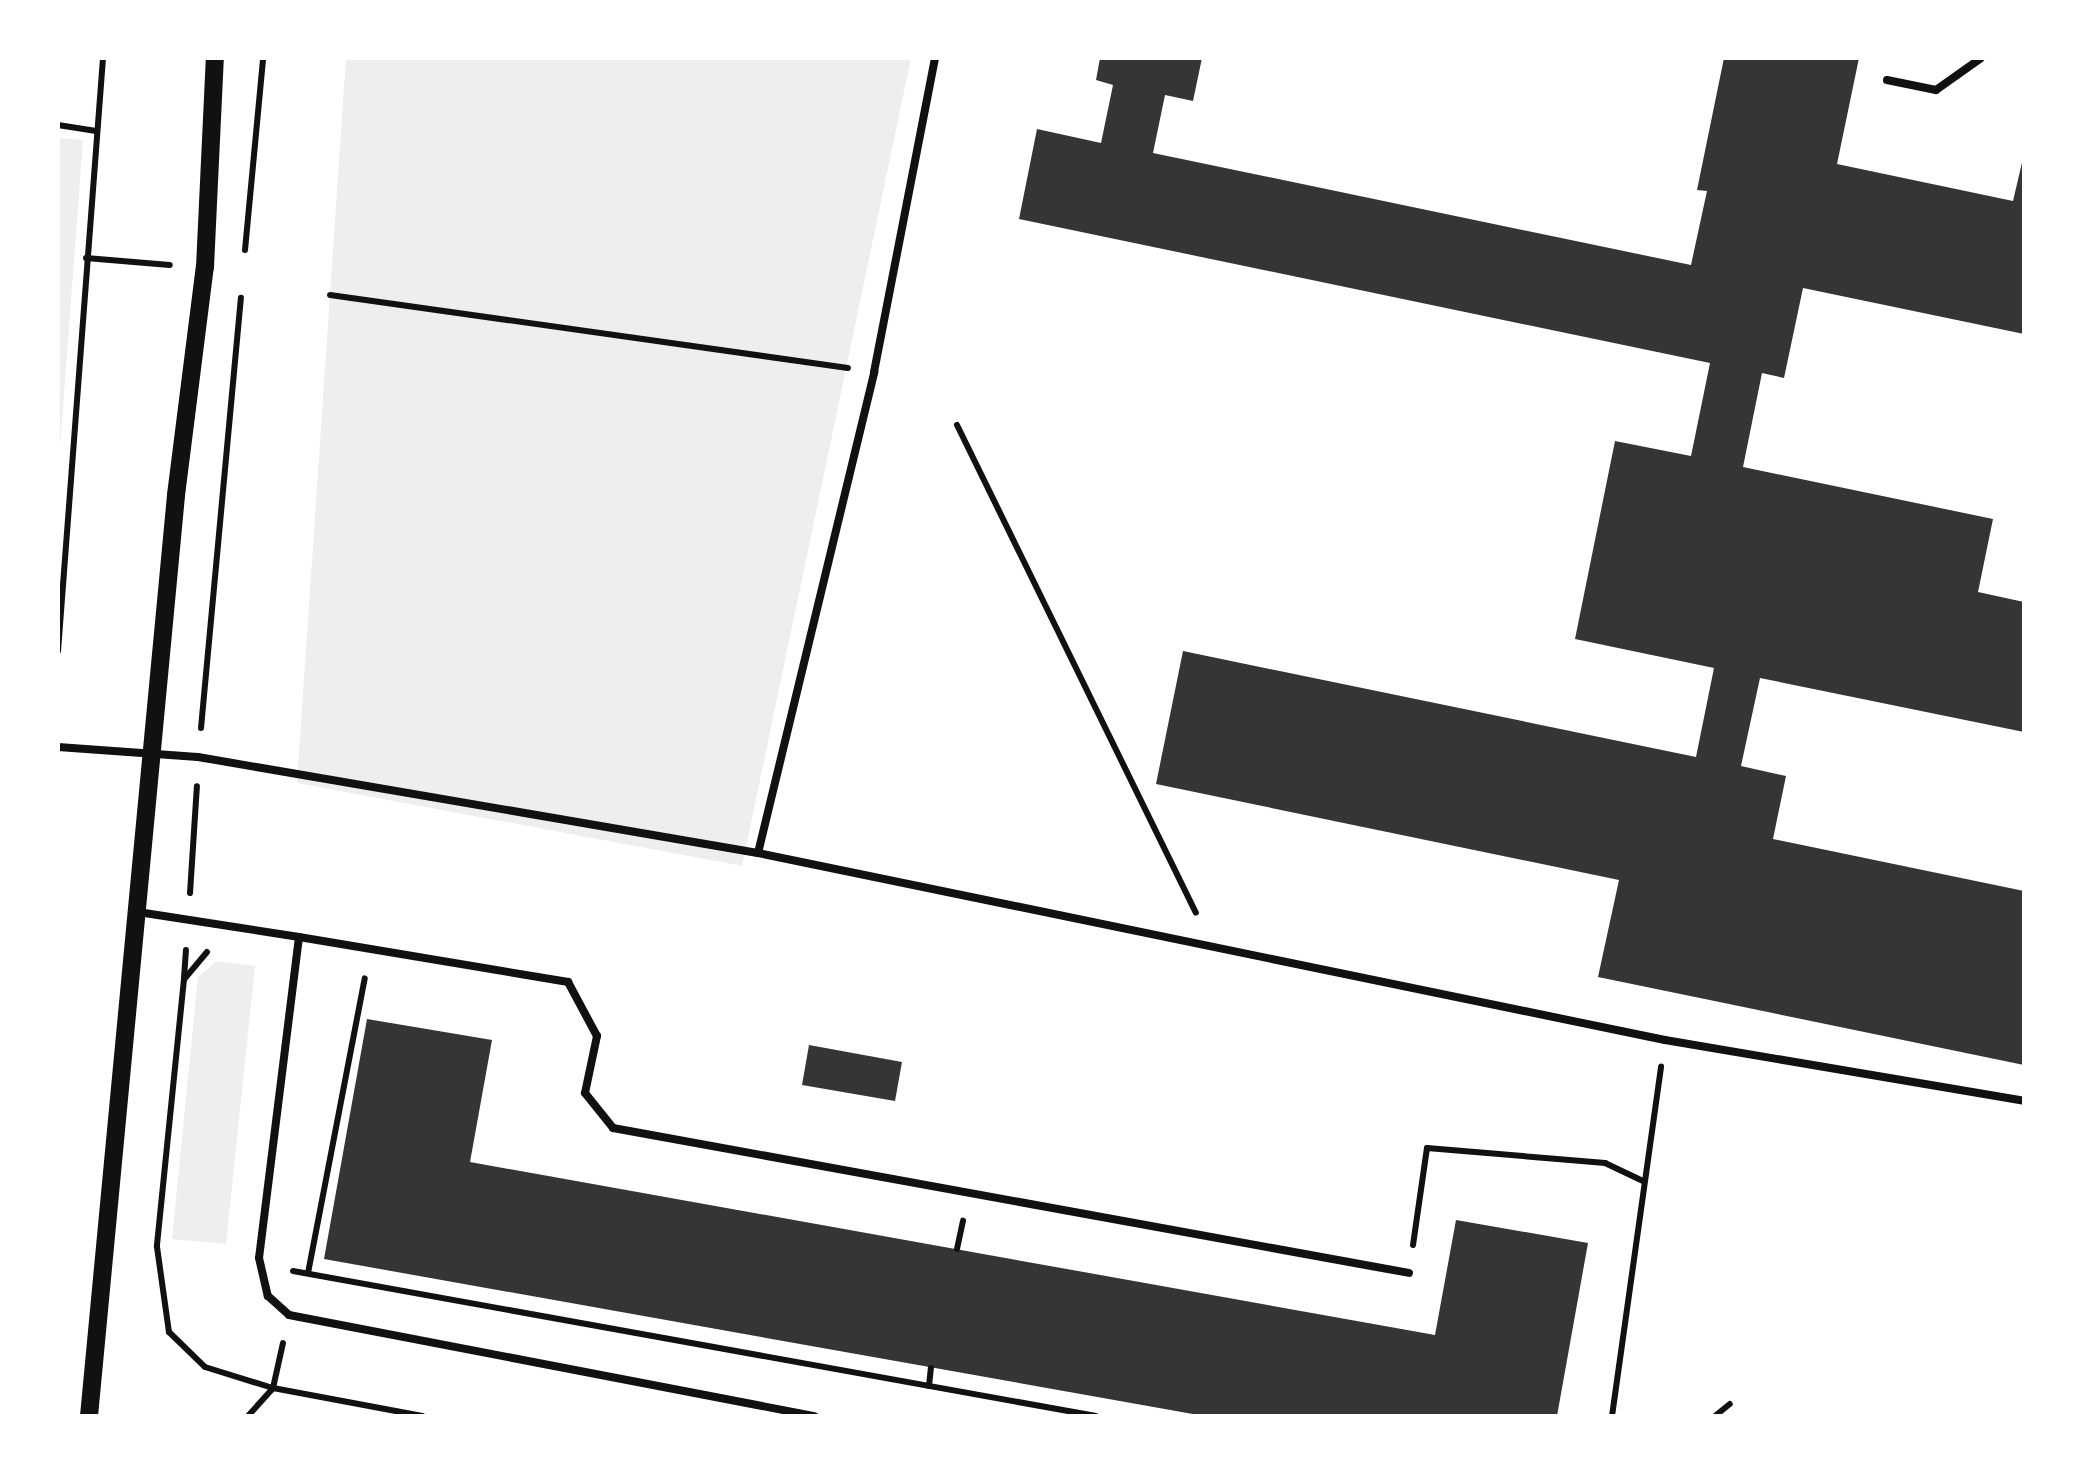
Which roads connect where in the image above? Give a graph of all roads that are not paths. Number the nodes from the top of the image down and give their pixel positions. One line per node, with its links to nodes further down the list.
1 (215, 58): 6 (street)
2 (935, 58): 7 (lane)
3 (1981, 58): 4 (lane)
4 (1887, 80)
5 (58, 747): 6 (lane)
6 (152, 754): 7 (lane); 8 (street)
7 (758, 853): 10 (lane)
8 (138, 912): 9 (lane); 12 (street)
9 (299, 938): 11 (lane); 13 (lane)
10 (2024, 1100)
11 (1409, 1273)
12 (89, 1416)
13 (814, 1416)

